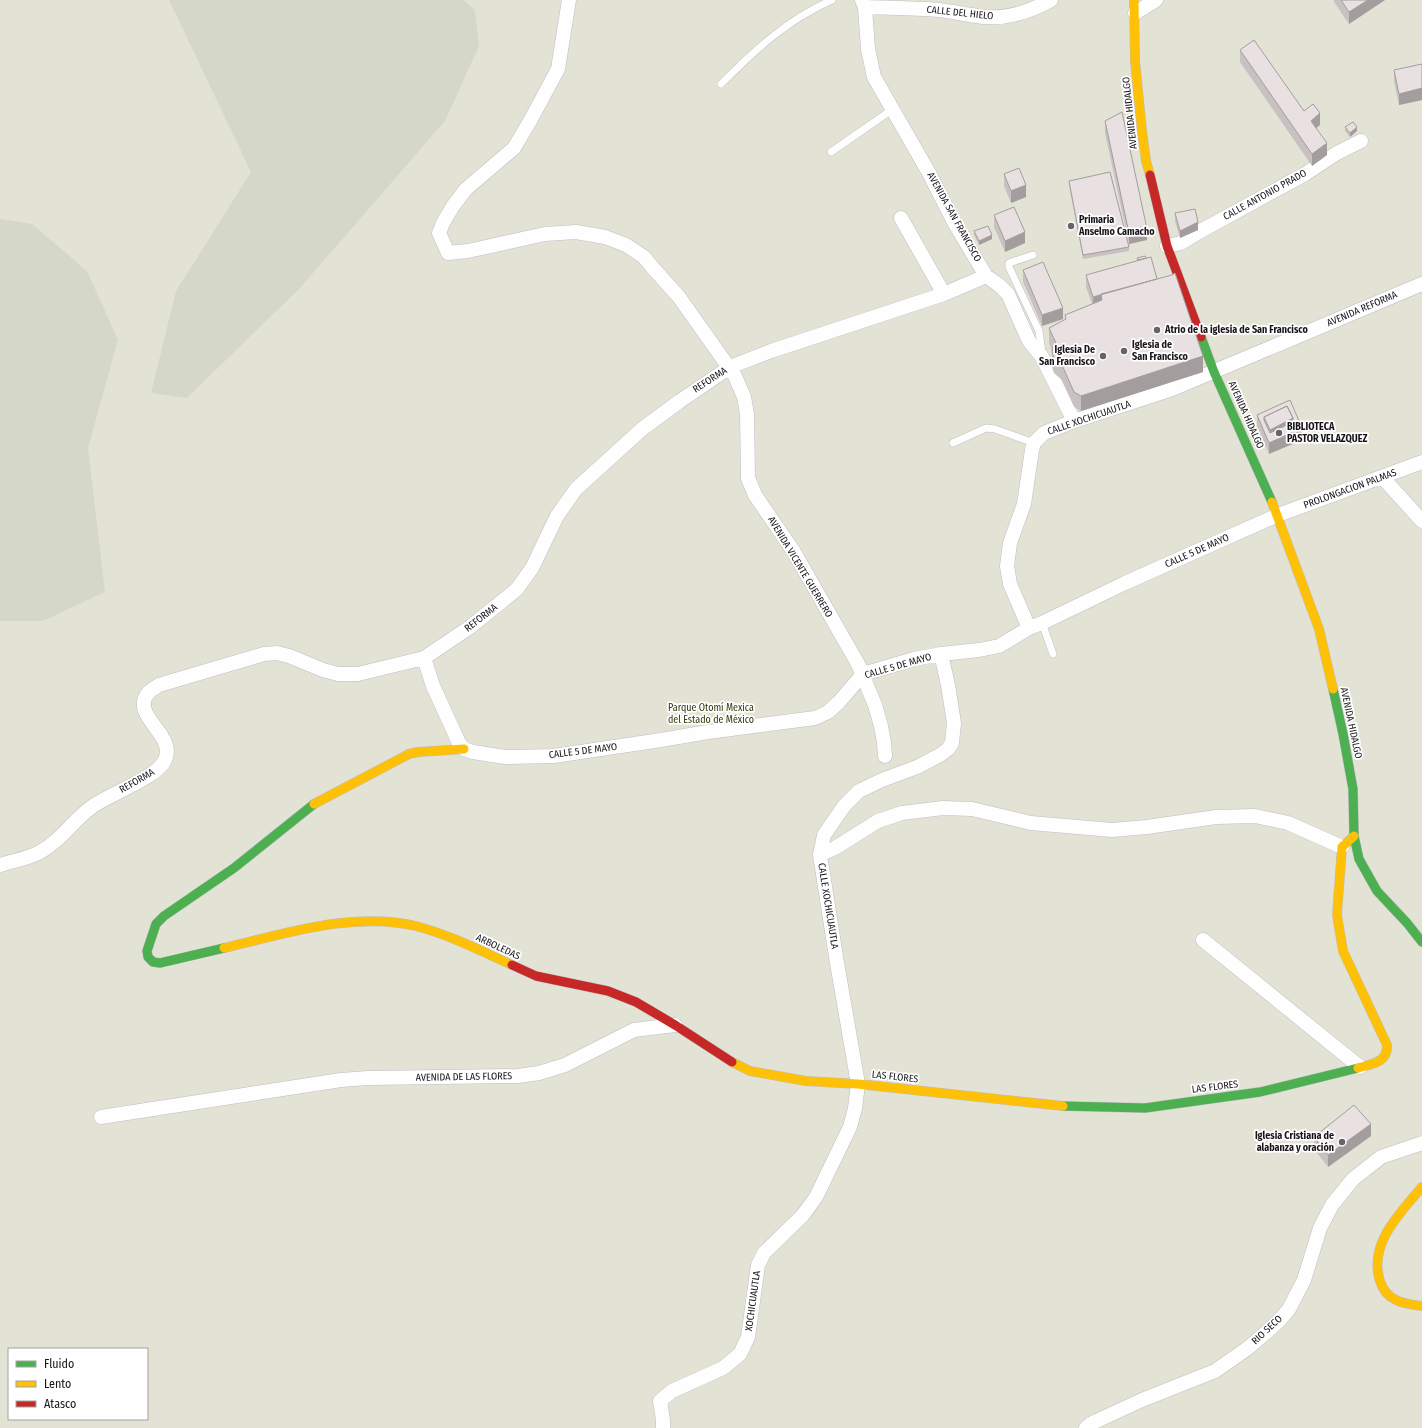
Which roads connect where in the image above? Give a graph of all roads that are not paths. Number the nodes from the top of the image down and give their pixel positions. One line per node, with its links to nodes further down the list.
1 (569, 0): 18 (street, AVENIDA VICENTE GUERRERO)
2 (832, 0): 7 (lane)
3 (1051, 0): 5 (street, CALLE DEL HIELO)
4 (1156, 0): 6 (street)
5 (864, 3): 8 (street, AVENIDA SAN FRANCISCO)
6 (1134, 6): 12 (street, AVENIDA HIDALGO)
7 (721, 84)
8 (893, 109): 10 (lane); 14 (street, AVENIDA SAN FRANCISCO)
9 (1361, 141): 12 (street, CALLE ANTONIO PRADO)
10 (831, 152)
11 (901, 218): 16 (street)
12 (1167, 246): 19 (street, AVENIDA HIDALGO)
13 (1032, 255): 17 (lane)
14 (986, 276): 16 (street, REFORMA); 17 (street, AVENIDA SAN FRANCISCO)
15 (1422, 284): 19 (street, AVENIDA REFORMA)
16 (944, 294): 18 (street, REFORMA)
17 (1042, 357): 20 (street, AVENIDA SAN FRANCISCO)
18 (730, 368): 30 (street, REFORMA); 31 (street, AVENIDA VICENTE GUERRERO)
19 (1214, 372): 20 (street, CALLE XOCHICUAUTLA); 25 (street, AVENIDA HIDALGO)
20 (1074, 421): 22 (street, CALLE XOCHICUAUTLA)
21 (953, 443): 22 (lane)
22 (1034, 443): 27 (street)
23 (1422, 462): 24 (street, PROLONGACION PALMAS)
24 (1382, 477): 25 (street, PROLONGACION PALMAS); 26 (street)
25 (1278, 515): 27 (street, CALLE 5 DE MAYO); 34 (street, AVENIDA HIDALGO)
26 (1422, 521)
27 (1036, 625): 28 (street, CALLE 5 DE MAYO); 29 (lane)
28 (941, 654): 31 (street, CALLE 5 DE MAYO); 36 (street, CALLE XOCHICUAUTLA)
29 (1052, 654)
30 (424, 658): 32 (street); 37 (street, REFORMA)
31 (863, 674): 32 (street, CALLE 5 DE MAYO); 33 (street, AVENIDA VICENTE GUERRERO)
32 (464, 749): 40 (street, ARBOLEDAS)
33 (885, 756)
34 (1354, 836): 35 (street); 39 (street, AVENIDA HIDALGO)
35 (1342, 847): 36 (street); 41 (street, LAS FLORES)
36 (820, 855): 42 (street, CALLE XOCHICUAUTLA)
37 (0, 865)
38 (1203, 940): 41 (street)
39 (1422, 942)
40 (675, 1025): 42 (street, LAS FLORES); 43 (street, AVENIDA DE LAS FLORES)
41 (1360, 1067): 42 (street, LAS FLORES)
42 (858, 1084): 47 (street, XOCHICUAUTLA)
43 (101, 1117)
44 (1422, 1143): 48 (street, RIO SECO)
45 (1422, 1188): 46 (street)
46 (1422, 1306)
47 (663, 1428)
48 (1086, 1428)

